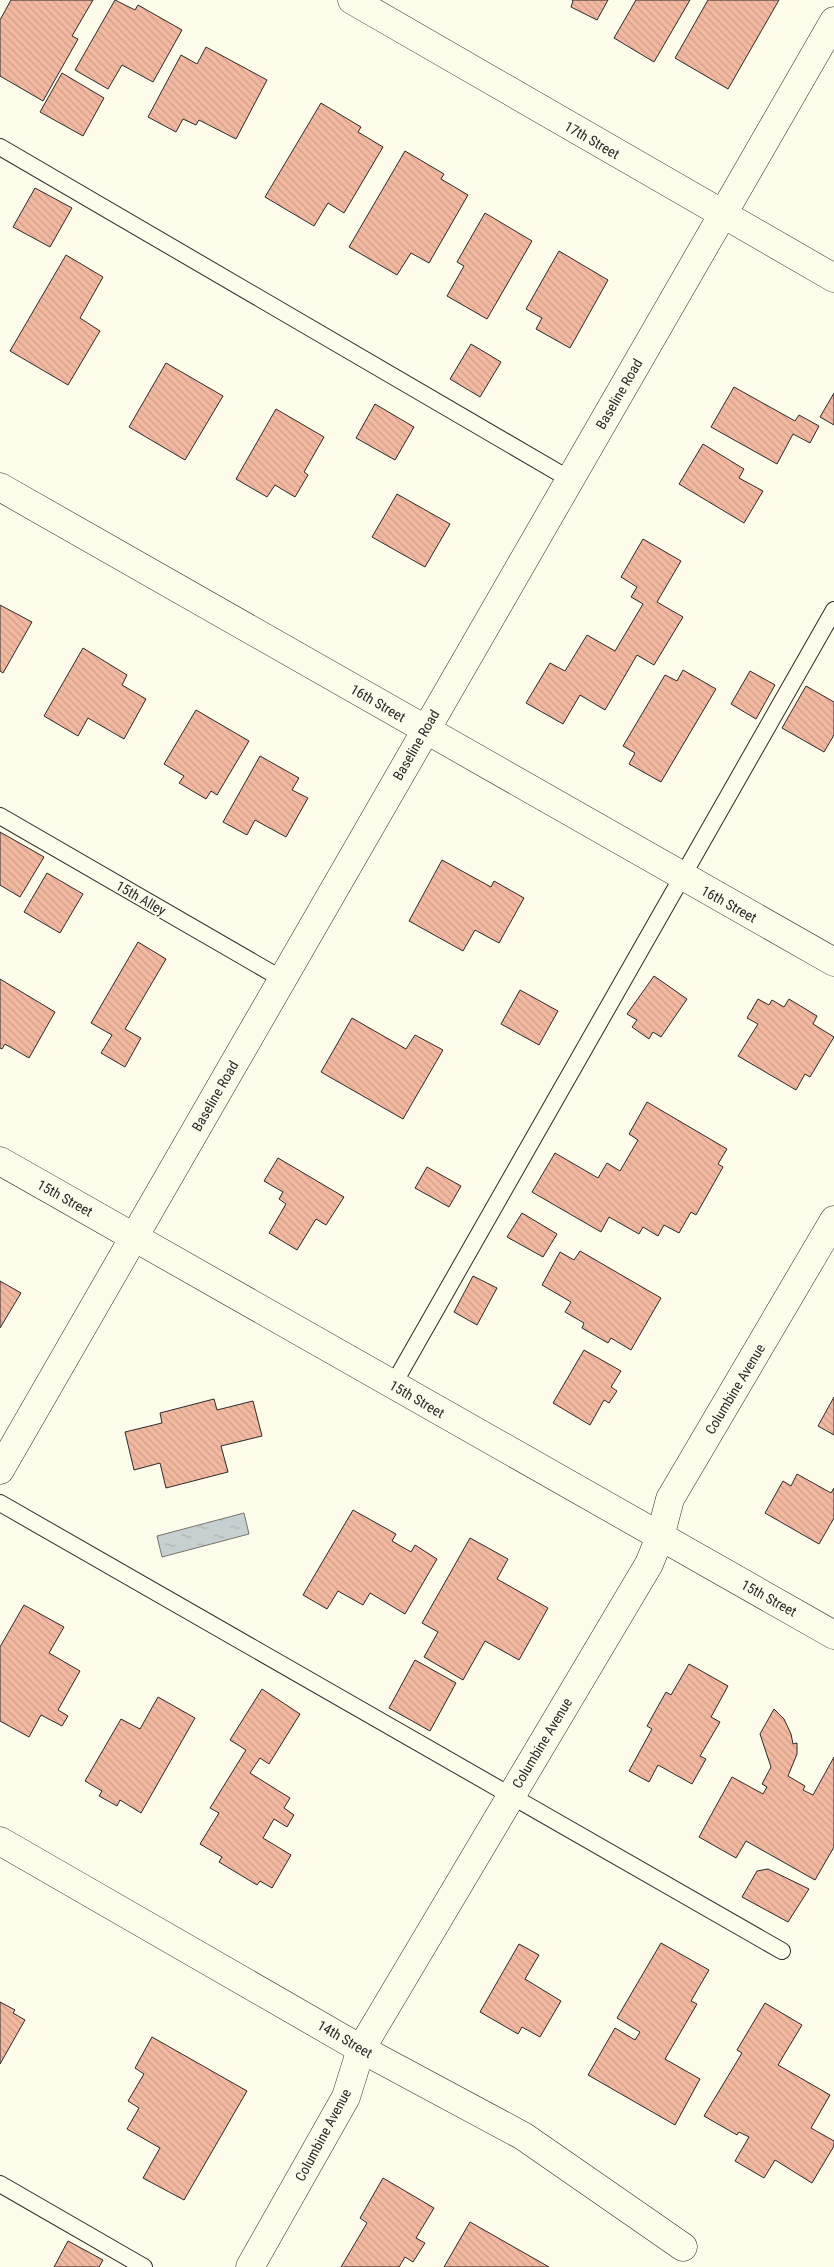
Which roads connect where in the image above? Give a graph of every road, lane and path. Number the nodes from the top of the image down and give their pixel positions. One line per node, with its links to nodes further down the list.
1 (352, 0): 4 (street, 17th Street)
2 (834, 21): 4 (street, Baseline Road)
3 (0, 147): 6 (lane)
4 (722, 214): 5 (street, 17th Street); 6 (street, Baseline Road)
5 (834, 278)
6 (570, 480): 9 (street, Baseline Road)
7 (0, 487): 9 (street, 16th Street)
8 (834, 610): 11 (lane)
9 (424, 730): 11 (street, 16th Street); 13 (street, Baseline Road)
10 (0, 816): 13 (lane, 15th Alley)
11 (681, 877): 12 (street, 16th Street); 17 (lane)
12 (834, 962)
13 (282, 979): 16 (street, Baseline Road)
14 (0, 1161): 16 (street, 15th Street)
15 (834, 1220): 20 (street, Columbine Avenue)
16 (134, 1237): 17 (street, 15th Street); 18 (street, Baseline Road)
17 (393, 1385): 20 (street, 15th Street)
18 (0, 1470)
19 (0, 1503): 22 (lane)
20 (660, 1537): 21 (street, 15th Street); 22 (street, Columbine Avenue)
21 (834, 1635)
22 (510, 1796): 24 (lane); 25 (street, Columbine Avenue)
23 (0, 1841): 25 (street, 14th Street)
24 (782, 1951)
25 (361, 2049): 27 (street, 14th Street); 29 (street, Columbine Avenue)
26 (0, 2184): 28 (lane)
27 (683, 2247)
28 (144, 2267)
29 (250, 2267)

